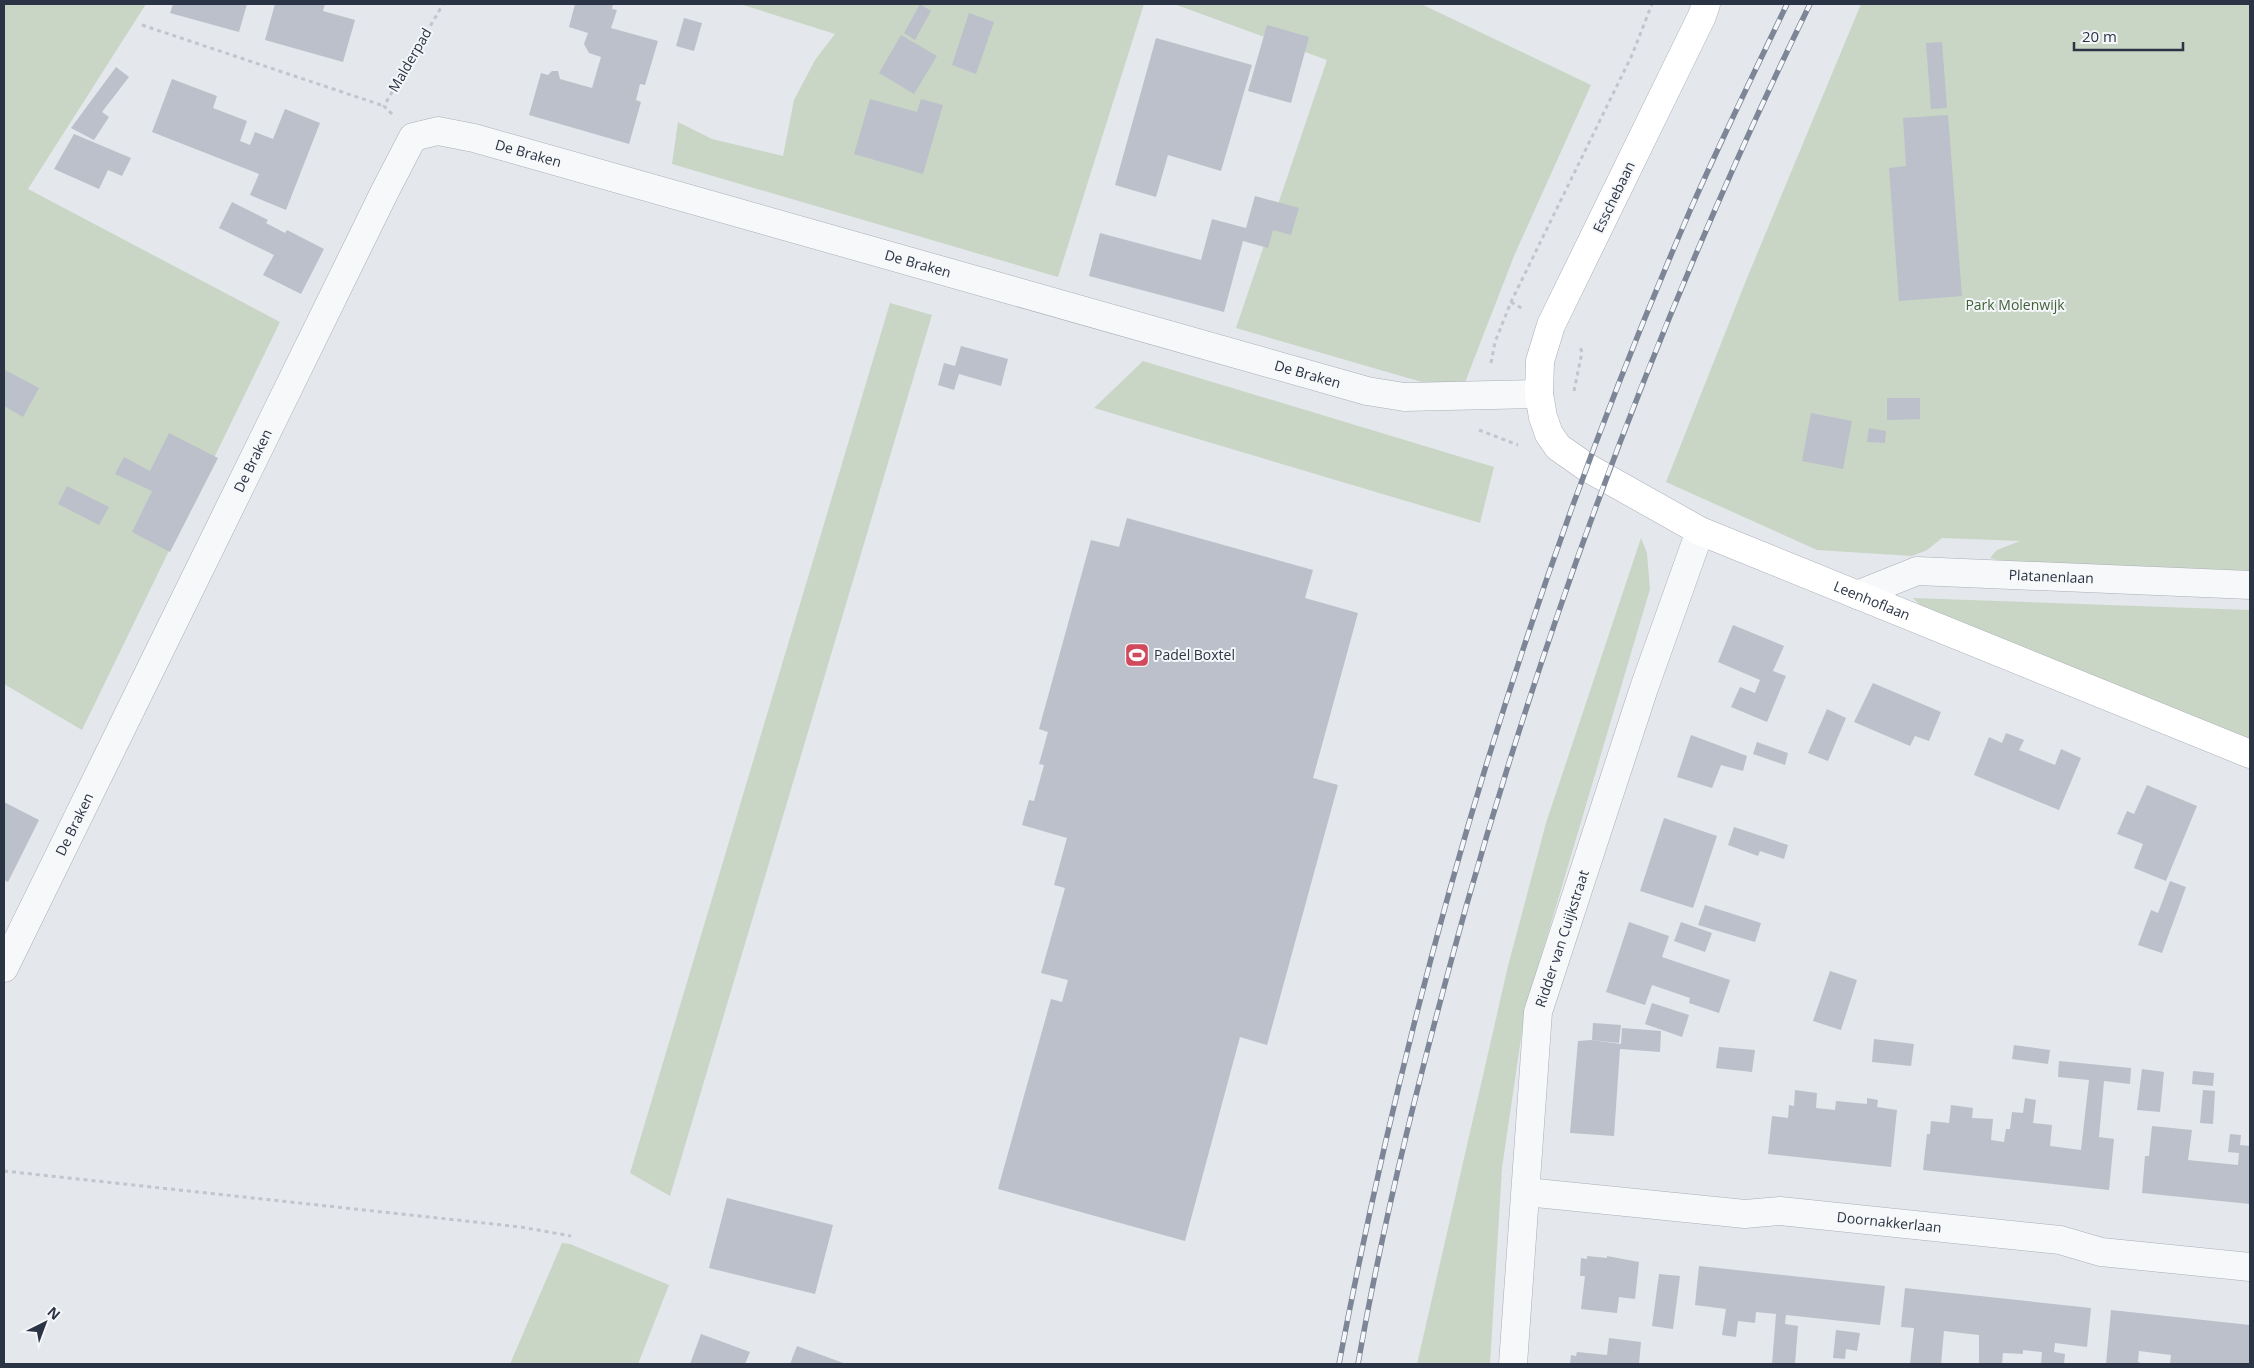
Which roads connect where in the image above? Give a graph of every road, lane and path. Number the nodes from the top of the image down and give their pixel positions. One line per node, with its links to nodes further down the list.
1 (443, 4): 5 (path, Malderpad)
2 (1652, 4): 8 (path)
3 (1706, 4): 7 (street, Esschebaan)
4 (142, 25): 5 (path)
5 (384, 106): 6 (path, Malderpad)
6 (413, 137): 8 (street, De Braken); 14 (street, De Braken)
7 (1539, 394): 8 (street, De Braken); 10 (street, Leenhoflaan)
8 (1486, 395): 9 (path)
9 (1481, 431)
10 (1700, 531): 12 (street, Leenhoflaan); 16 (street, Ridder van Cuijkstraat)
11 (2250, 585): 12 (street, Platanenlaan)
12 (1857, 595): 13 (street, Leenhoflaan)
13 (2250, 754)
14 (4, 968)
15 (4, 1171): 17 (path)
16 (1526, 1192): 18 (street, Doornakkerlaan); 19 (street, Ridder van Cuijkstraat)
17 (571, 1236)
18 (2250, 1267)
19 (1513, 1364)

